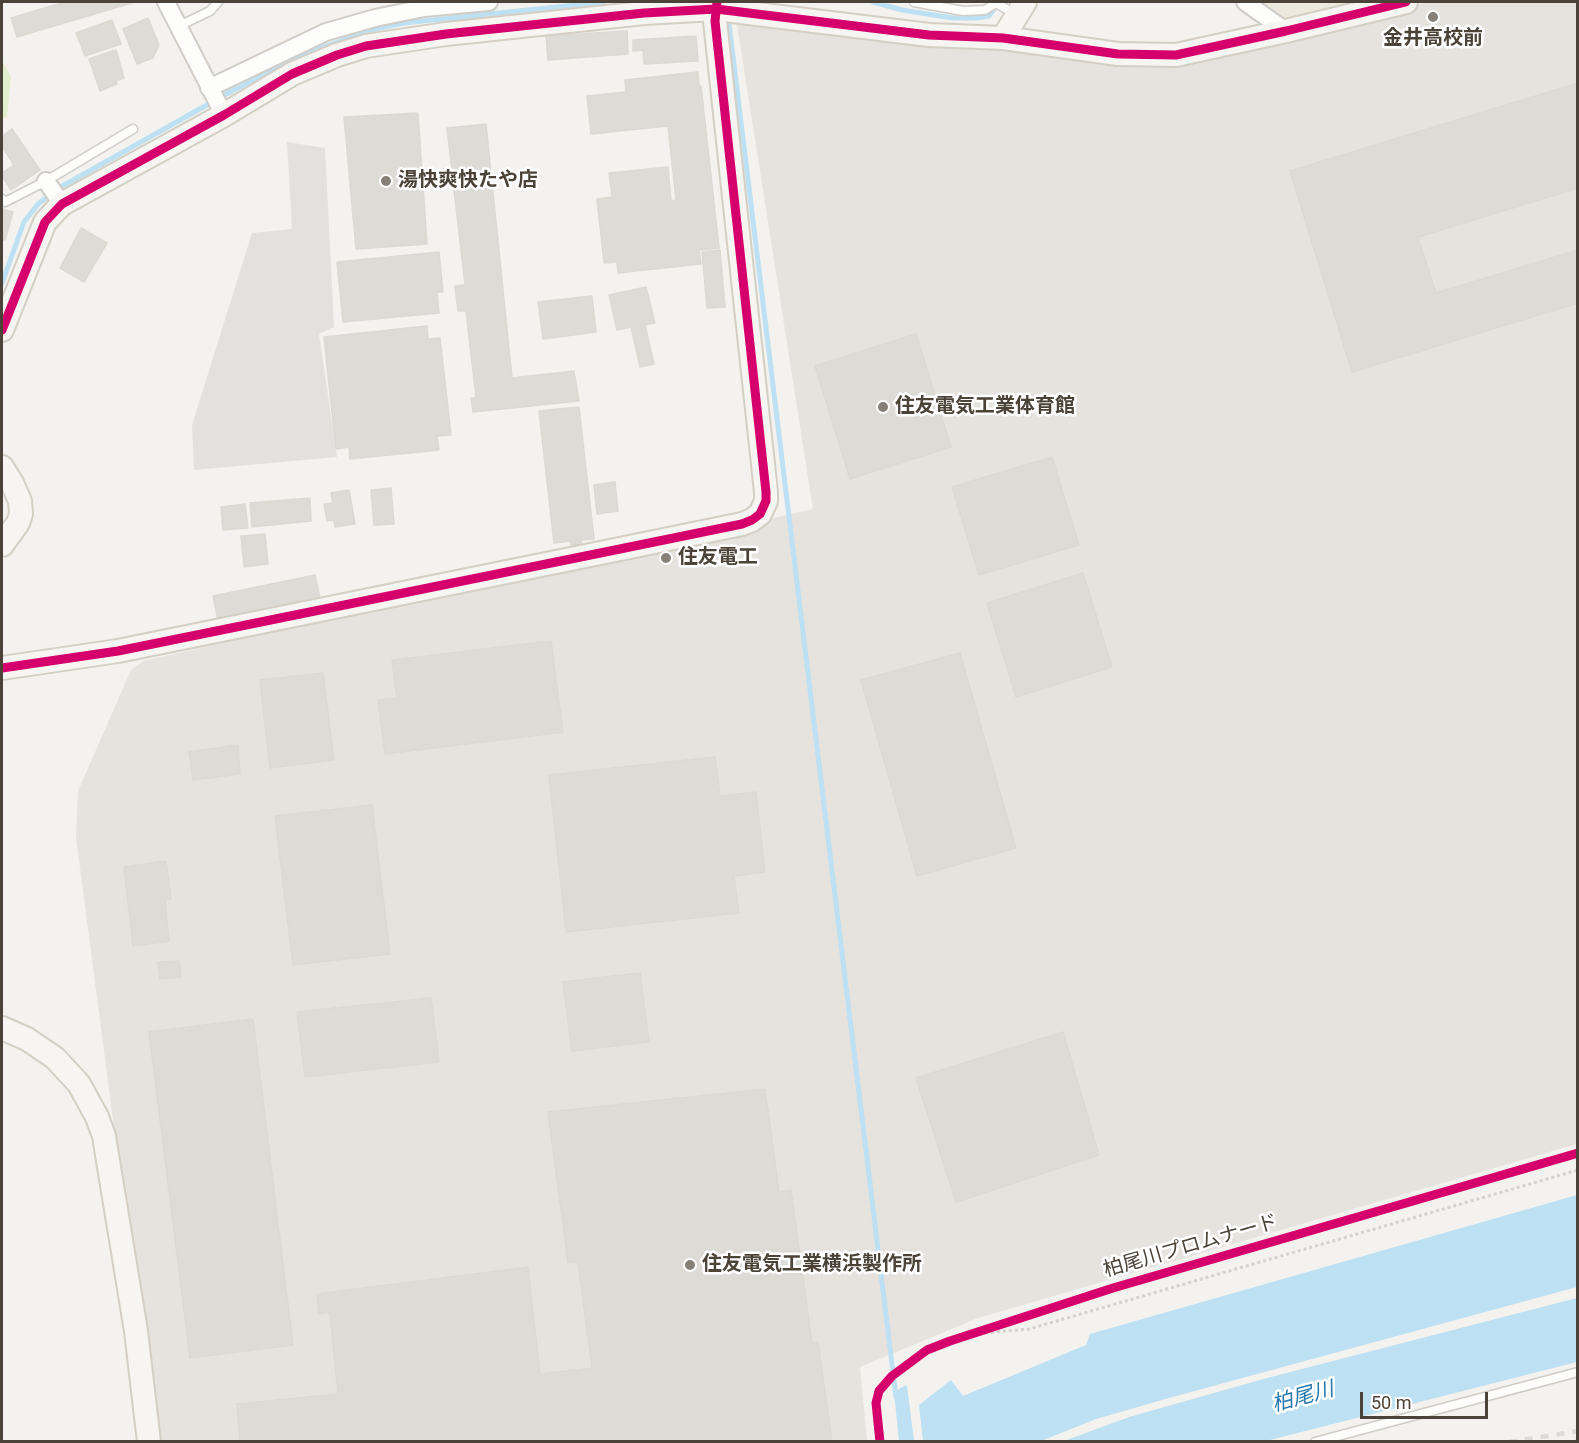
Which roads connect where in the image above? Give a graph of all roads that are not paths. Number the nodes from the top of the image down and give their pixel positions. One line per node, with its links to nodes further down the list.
1 (166, 2): 9 (street)
2 (218, 2): 9 (lane)
3 (489, 2): 12 (street)
4 (914, 2): 8 (lane)
5 (1245, 2): 10 (street)
6 (1406, 2): 10 (street)
7 (720, 7): 11 (street); 13 (street); 21 (street)
8 (1020, 8): 11 (street)
9 (179, 26): 12 (street)
10 (1286, 32): 11 (street)
11 (1002, 38)
12 (209, 88): 13 (street)
13 (224, 115): 17 (street)
14 (133, 129): 15 (lane)
15 (46, 181): 16 (lane); 17 (street)
16 (2, 199)
17 (59, 201): 18 (street)
18 (2, 330)
19 (2, 466): 20 (street)
20 (2, 545)
21 (2, 668)
22 (2, 1028): 24 (street)
23 (1578, 1372): 25 (lane)
24 (149, 1442)
25 (1315, 1442)

